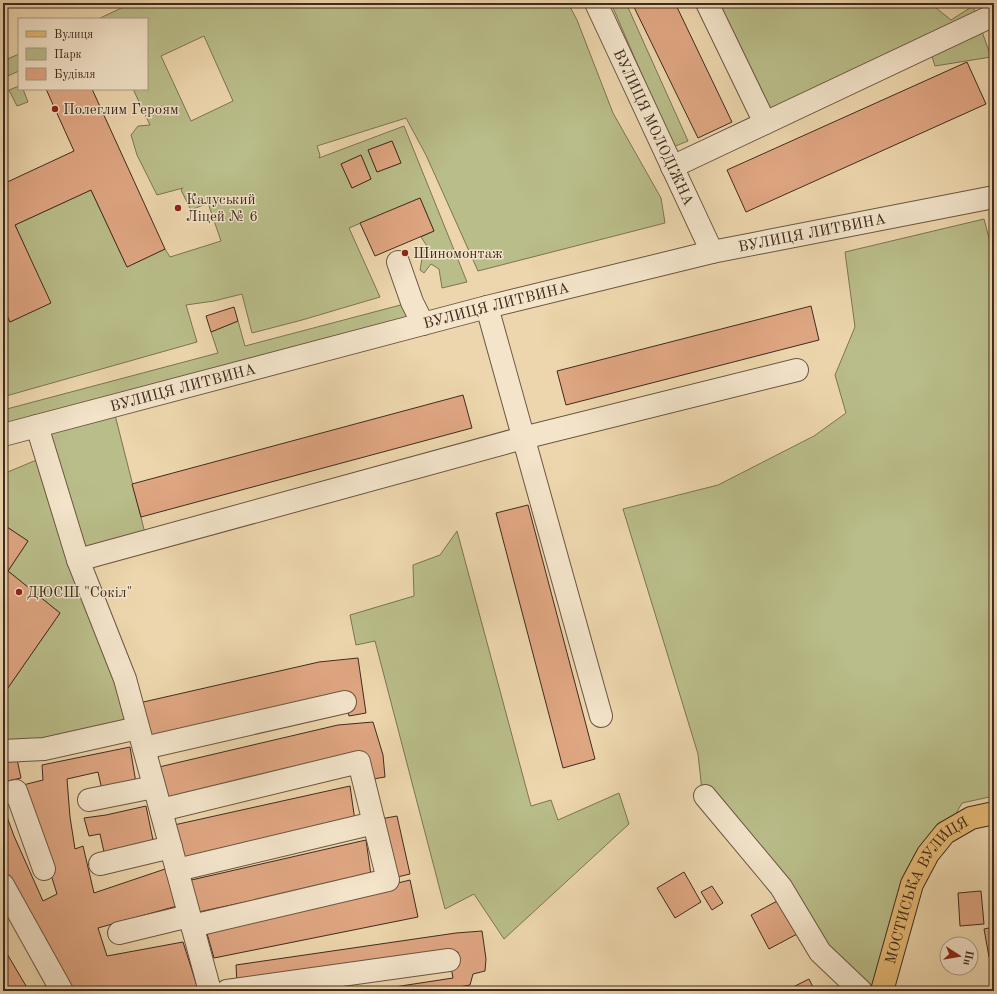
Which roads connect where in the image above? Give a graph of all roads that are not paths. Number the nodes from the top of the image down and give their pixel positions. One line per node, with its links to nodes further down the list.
1 (596, 3): 5 (street, ВУЛИЦЯ МОЛОДІЖНА)
2 (707, 3): 4 (street)
3 (994, 15): 4 (street)
4 (765, 123): 5 (street)
5 (672, 167): 7 (street, ВУЛИЦЯ МОЛОДІЖНА)
6 (994, 197): 7 (street, ВУЛИЦЯ ЛИТВИНА)
7 (712, 252): 9 (street, ВУЛИЦЯ ЛИТВИНА)
8 (398, 262): 10 (street)
9 (487, 306): 10 (street, ВУЛИЦЯ ЛИТВИНА); 14 (street)
10 (423, 324): 12 (street, ВУЛИЦЯ ЛИТВИНА)
11 (797, 370): 14 (street)
12 (37, 426): 13 (street, ВУЛИЦЯ ЛИТВИНА); 15 (street)
13 (3, 435)
14 (523, 438): 15 (street); 17 (street)
15 (78, 560): 18 (street)
16 (345, 702): 18 (street)
17 (601, 716)
18 (141, 738): 19 (street); 20 (street)
19 (3, 752)
20 (154, 787): 23 (street); 24 (street)
21 (3, 794): 29 (street)
22 (705, 796): 38 (street)
23 (89, 800)
24 (160, 810): 26 (street); 27 (street)
25 (994, 814): 39 (main road, МОСТИСЬКА ВУЛИЦЯ)
26 (374, 823): 30 (street); 32 (street)
27 (171, 847): 28 (street); 30 (street)
28 (100, 864)
29 (44, 869)
30 (177, 870): 32 (street)
31 (3, 885): 35 (street)
32 (191, 921): 33 (street); 36 (street)
33 (119, 933)
34 (449, 960): 37 (street)
35 (62, 991)
36 (210, 991)
37 (227, 991)
38 (860, 991)
39 (882, 991)

